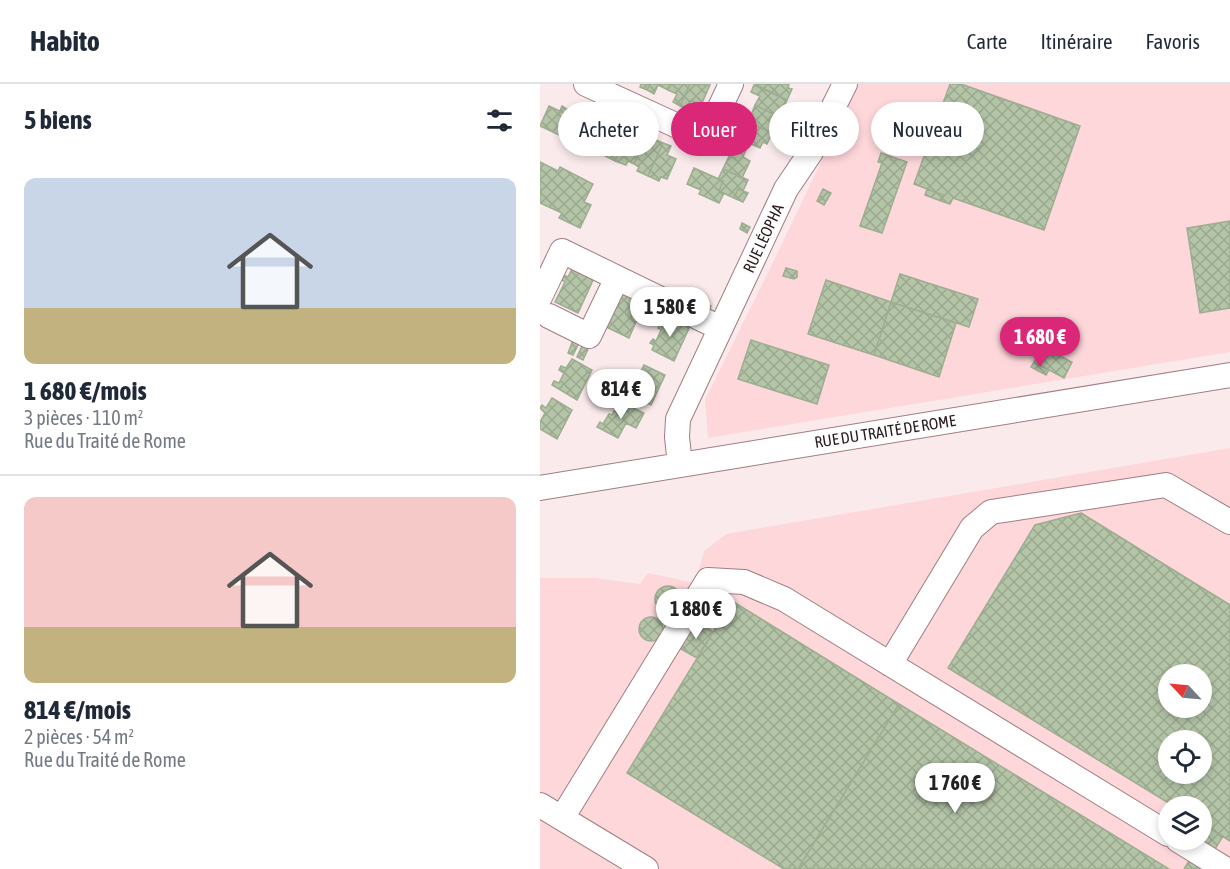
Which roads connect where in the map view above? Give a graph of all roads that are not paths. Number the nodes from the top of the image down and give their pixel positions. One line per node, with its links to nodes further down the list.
1 (586, 84): 2 (street)
2 (731, 84)
3 (845, 84): 6 (street, RUE LÉOPHA)
4 (617, 278): 5 (street); 5 (street); 6 (street)
5 (544, 307)
6 (720, 328): 8 (street, RUE LÉOPHA)
7 (1230, 375): 8 (street, RUE DU TRAITÉ DE ROME)
8 (680, 465): 9 (street, RUE DU TRAITÉ DE ROME)
9 (540, 488)
10 (1230, 522): 11 (street)
11 (890, 664): 13 (street); 14 (street)
12 (540, 805): 13 (street)
13 (562, 818): 16 (street)
14 (1158, 828)
15 (1194, 850): 17 (street)
16 (646, 869)
17 (1225, 869)

